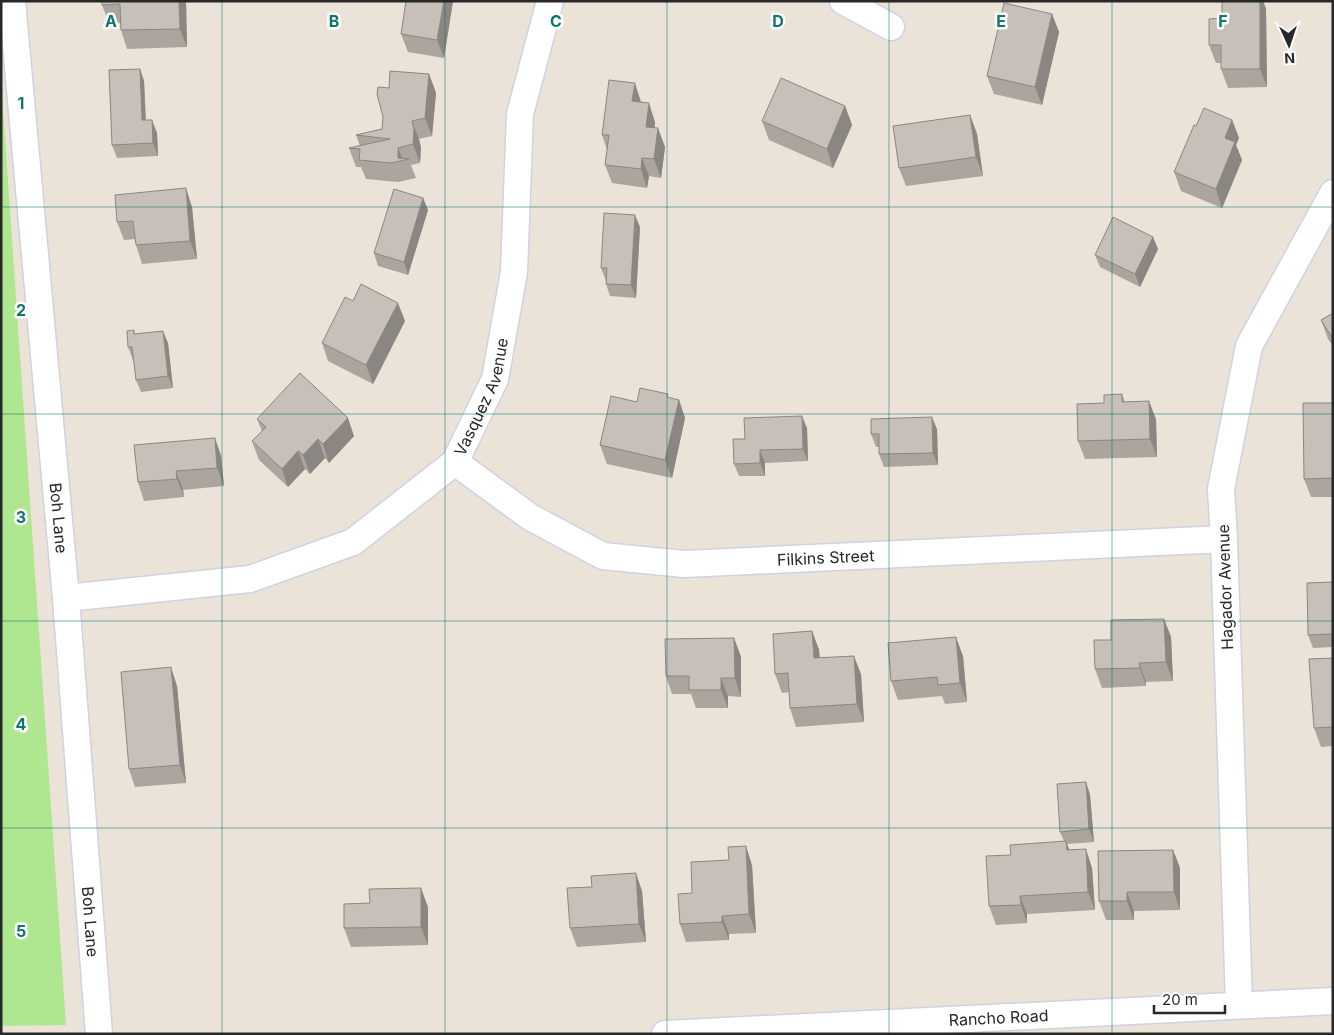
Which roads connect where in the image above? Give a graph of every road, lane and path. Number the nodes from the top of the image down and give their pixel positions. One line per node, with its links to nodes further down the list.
1 (12, 1): 8 (street, Boh Lane)
2 (550, 1): 6 (street, Vasquez Avenue)
3 (843, 1): 4 (street)
4 (891, 27)
5 (1333, 193): 7 (street, Hagador Avenue)
6 (455, 462): 7 (street, Filkins Street); 8 (street, Vasquez Avenue)
7 (1224, 539): 10 (street, Hagador Avenue)
8 (66, 598): 11 (street, Boh Lane)
9 (1333, 1001): 10 (street, Rancho Road)
10 (1239, 1005): 12 (street, Rancho Road)
11 (99, 1034)
12 (665, 1034)

